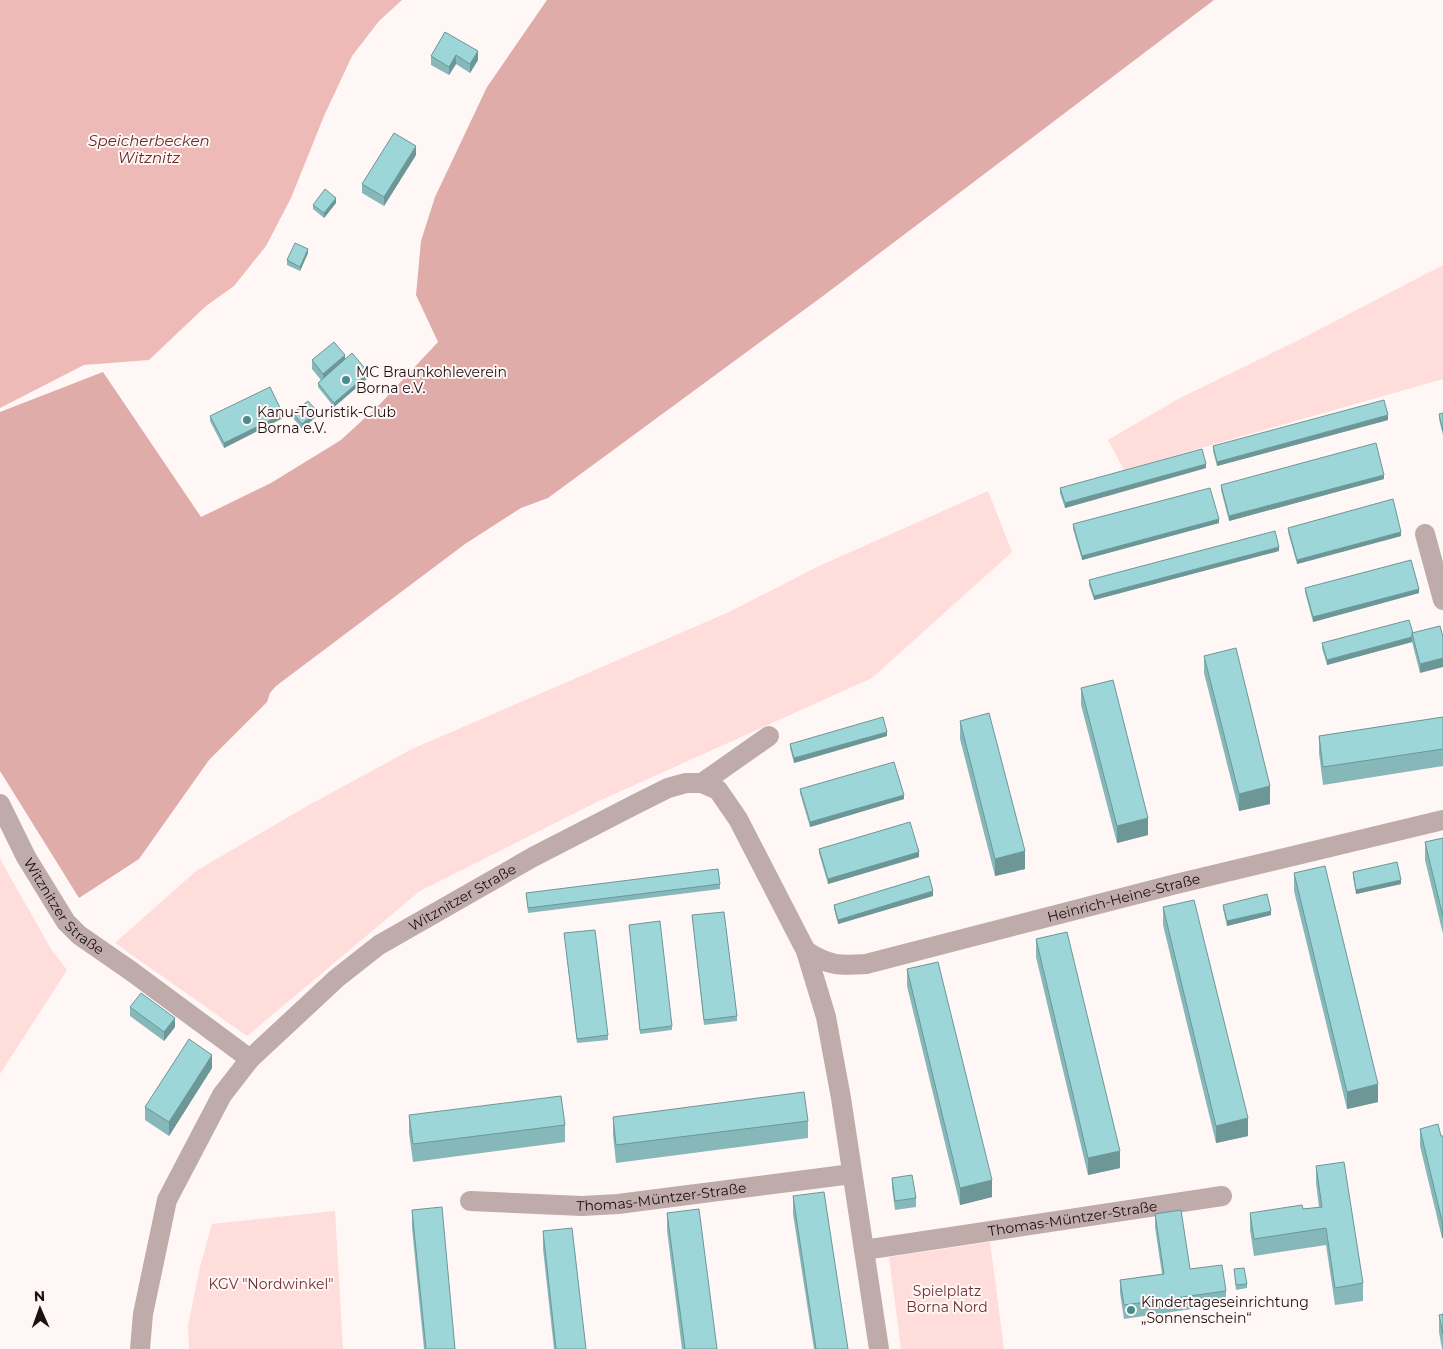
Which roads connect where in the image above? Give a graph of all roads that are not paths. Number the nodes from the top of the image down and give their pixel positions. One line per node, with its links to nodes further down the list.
1 (1425, 534): 2 (street)
2 (1443, 600)
3 (769, 736): 4 (street, Witznitzer Straße)
4 (702, 783): 7 (street); 8 (street, Witznitzer Straße)
5 (0, 804): 8 (street, Witznitzer Straße)
6 (1443, 820): 7 (street, Heinrich-Heine-Straße)
7 (806, 951): 9 (street)
8 (250, 1059): 13 (street, Witznitzer Straße)
9 (852, 1174): 11 (street, Thomas-Müntzer-Straße); 12 (street)
10 (1222, 1196): 12 (street, Thomas-Müntzer-Straße)
11 (470, 1201)
12 (864, 1250): 14 (street)
13 (140, 1349)
14 (879, 1349)

